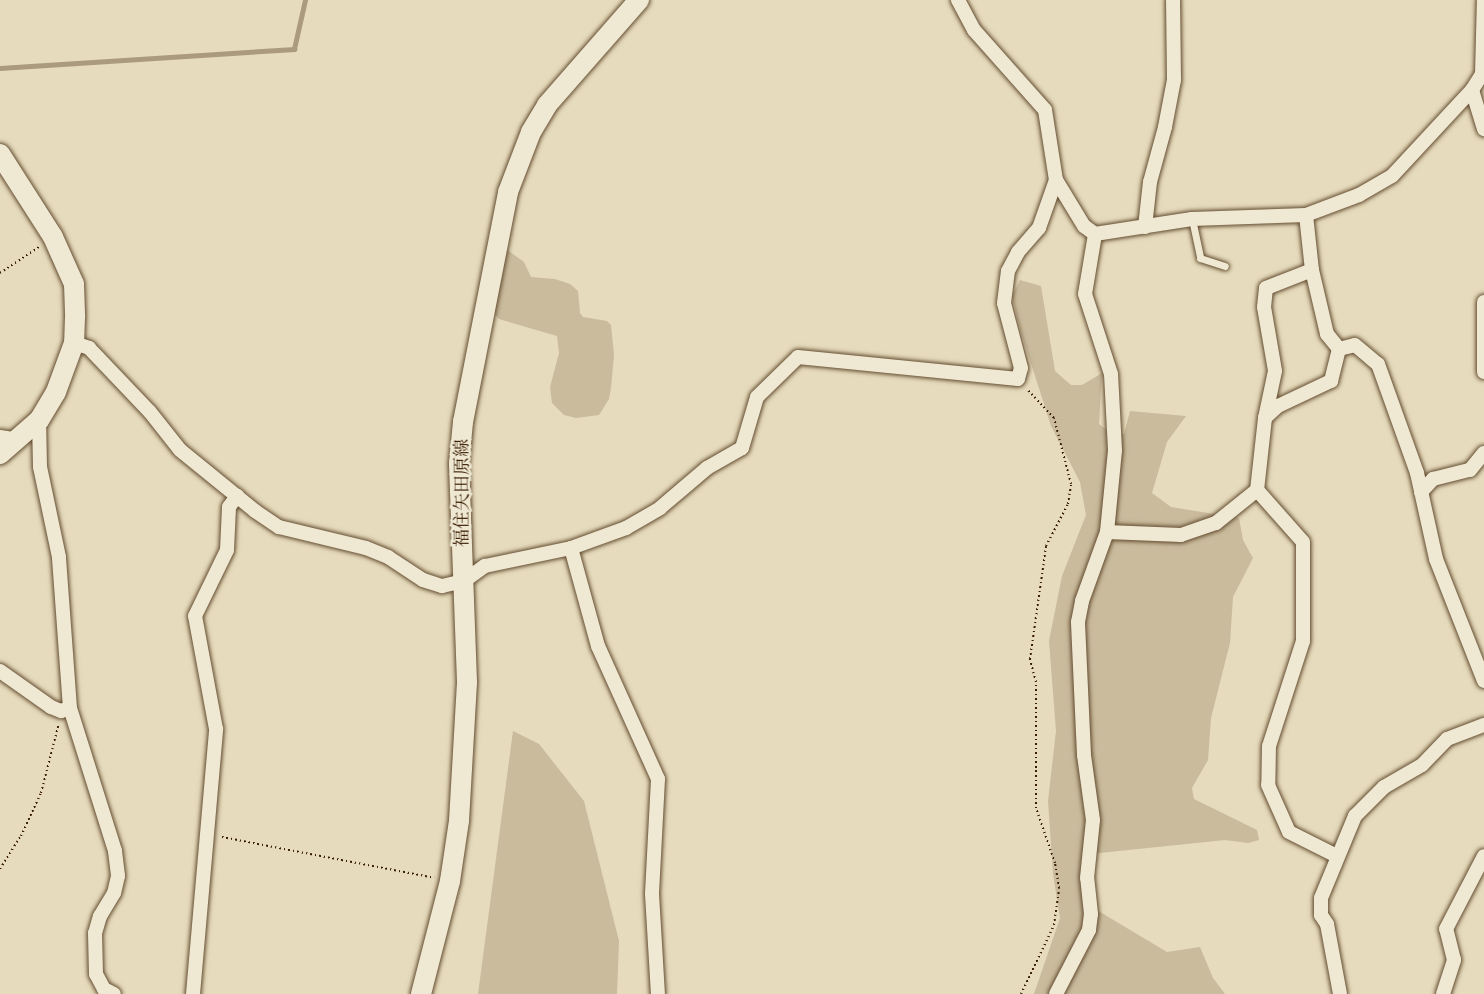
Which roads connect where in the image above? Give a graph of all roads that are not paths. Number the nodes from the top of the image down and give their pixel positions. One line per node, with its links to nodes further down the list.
1 (639, 0): 30 (main road, 福住矢田原線)
2 (958, 0): 9 (street)
3 (1173, 0): 12 (street)
4 (1484, 0): 5 (street)
5 (1483, 74): 6 (street)
6 (1472, 90): 7 (street); 10 (street)
7 (1484, 129)
8 (0, 154): 17 (main road)
9 (1056, 180): 13 (street); 29 (street)
10 (1306, 215): 11 (street); 15 (street)
11 (1192, 219): 12 (street); 14 (lane)
12 (1145, 227): 13 (street)
13 (1095, 234): 28 (street)
14 (1225, 266)
15 (1312, 270): 18 (street); 20 (street)
16 (1484, 302): 19 (street)
17 (74, 343): 21 (main road); 27 (street)
18 (1339, 349): 20 (street); 26 (street)
19 (1484, 372)
20 (1265, 418): 25 (street)
21 (39, 420): 22 (main road); 33 (street)
22 (9, 439): 24 (main road)
23 (1484, 453): 26 (street)
24 (0, 454)
25 (1257, 490): 28 (street); 35 (street)
26 (1421, 492): 32 (street)
27 (237, 496): 30 (street); 38 (street)
28 (1107, 532): 41 (street)
29 (571, 549): 30 (street); 40 (street)
30 (464, 581): 39 (main road, 福住矢田原線)
31 (0, 671): 33 (street)
32 (1484, 681)
33 (66, 710): 37 (street)
34 (1484, 725): 35 (street)
35 (1337, 856): 42 (street)
36 (1484, 856): 43 (street)
37 (114, 994)
38 (193, 994)
39 (421, 994)
40 (658, 994)
41 (1056, 994)
42 (1340, 994)
43 (1443, 994)

